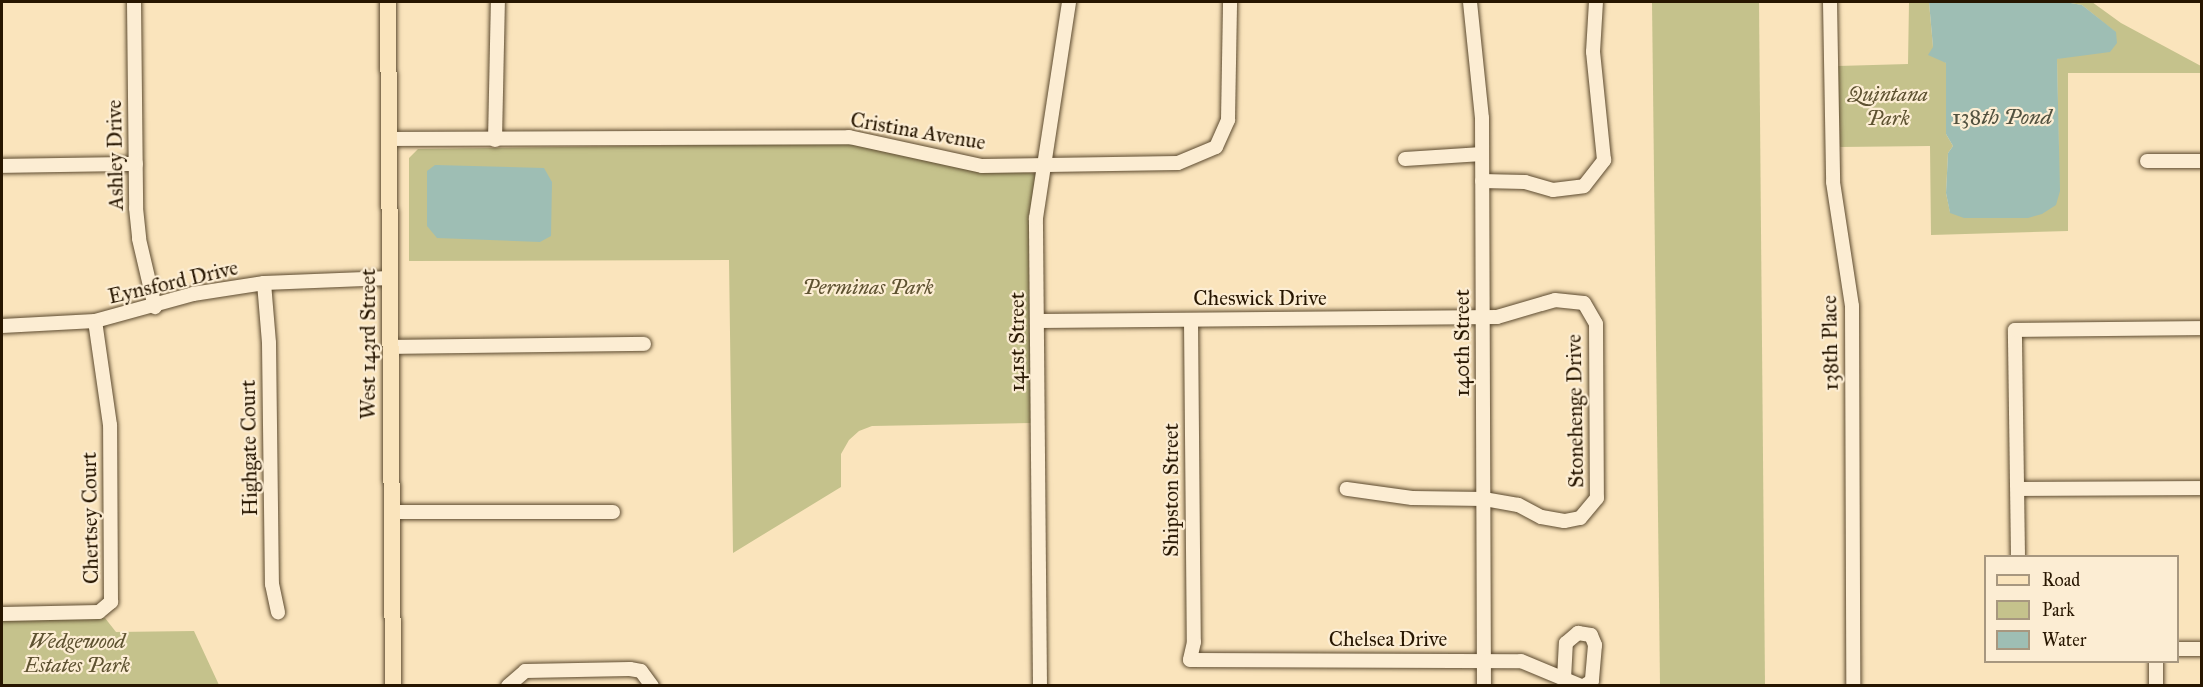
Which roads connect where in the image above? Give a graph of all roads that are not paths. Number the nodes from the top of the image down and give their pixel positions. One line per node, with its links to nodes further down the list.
1 (134, 2): 15 (street, Ashley Drive)
2 (388, 2): 9 (main road, West 143rd Street)
3 (498, 2): 10 (street)
4 (1069, 2): 17 (street, 141st Street)
5 (1230, 2): 17 (street, Cristina Avenue)
6 (1470, 2): 11 (street, 140th Street)
7 (1596, 2): 18 (street)
8 (1830, 2): 51 (street, 138th Place)
9 (389, 139): 10 (street, Cristina Avenue); 19 (main road, West 143rd Street)
10 (495, 140): 17 (street, Cristina Avenue)
11 (1482, 154): 12 (street); 18 (street, 140th Street)
12 (1405, 159)
13 (2147, 161): 14 (street)
14 (2202, 161)
15 (136, 165): 16 (street); 21 (street, Ashley Drive)
16 (2, 166)
17 (1045, 166): 25 (street, 141st Street)
18 (1482, 181): 22 (street, 140th Street)
19 (390, 278): 20 (street, Eynsford Drive); 29 (main road, West 143rd Street)
20 (264, 283): 21 (street, Eynsford Drive); 37 (street, Highgate Court)
21 (155, 307): 24 (street, Eynsford Drive)
22 (1483, 318): 23 (street, Cheswick Drive); 33 (street, 140th Street); 33 (street, Stonehenge Drive)
23 (1191, 320): 25 (street, Cheswick Drive); 41 (street, Shipston Street)
24 (95, 321): 26 (street, Eynsford Drive); 38 (street, Chertsey Court)
25 (1039, 321): 49 (street, 141st Street)
26 (2, 326)
27 (2202, 328): 32 (street)
28 (644, 345): 29 (street)
29 (391, 347): 35 (main road, West 143rd Street)
30 (2202, 488): 32 (street)
31 (1347, 489): 33 (street)
32 (2018, 489): 36 (street)
33 (1484, 499): 42 (street, 140th Street)
34 (613, 512): 35 (street)
35 (392, 513): 46 (main road, West 143rd Street)
36 (2018, 555)
37 (278, 612)
38 (2, 614)
39 (2179, 649): 40 (street)
40 (2202, 649)
41 (1190, 660): 42 (street, Chelsea Drive)
42 (1484, 660): 44 (street, Chelsea Drive); 50 (street, 140th Street)
43 (2156, 663): 52 (street)
44 (1564, 679): 45 (street, Chelsea Drive); 45 (street)
45 (1586, 684)
46 (393, 686)
47 (508, 686): 48 (street)
48 (652, 686)
49 (1040, 686)
50 (1484, 686)
51 (1853, 686)
52 (2156, 686)

